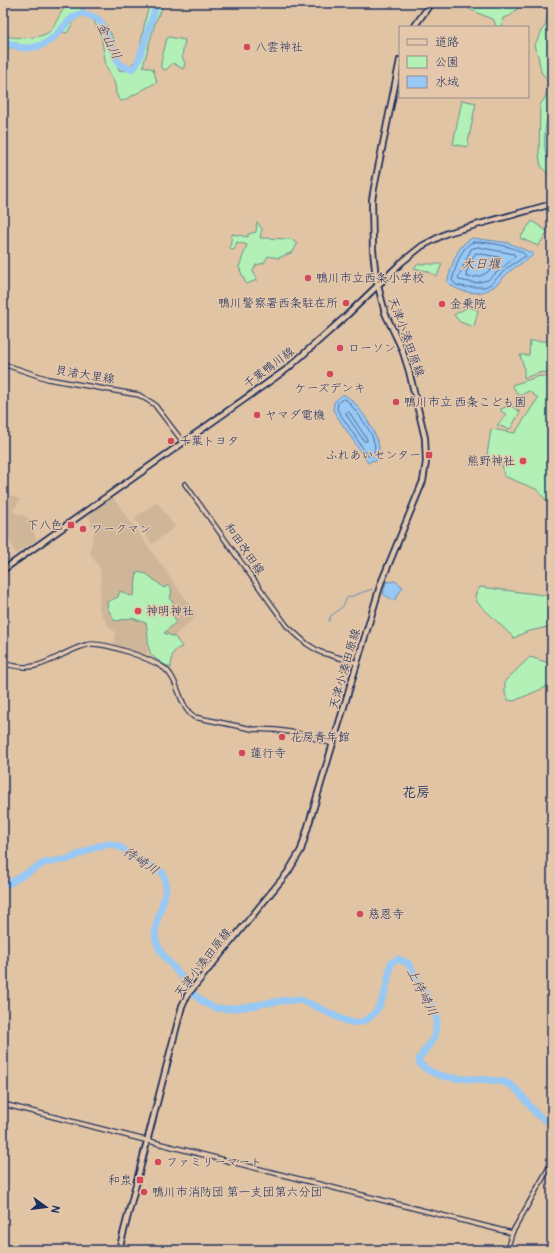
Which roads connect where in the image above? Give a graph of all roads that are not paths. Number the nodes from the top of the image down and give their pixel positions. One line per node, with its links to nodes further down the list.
1 (431, 3): 2 (main road)
2 (415, 26)
3 (399, 65): 5 (main road, 天津小湊田原線)
4 (552, 204): 5 (main road, 千葉鴨川線)
5 (378, 285): 7 (main road, 千葉鴨川線); 11 (main road, 天津小湊田原線)
6 (3, 364): 7 (street, 貝渚大里線)
7 (183, 442): 9 (main road, 千葉鴨川線)
8 (185, 484): 11 (street, 和田改田線)
9 (3, 570)
10 (3, 663): 12 (street)
11 (357, 663): 12 (main road, 天津小湊田原線)
12 (333, 744): 14 (main road, 天津小湊田原線)
13 (3, 1104): 14 (street)
14 (146, 1139): 16 (street); 17 (main road, 天津小湊田原線)
15 (552, 1162): 16 (street)
16 (512, 1233): 18 (street)
17 (119, 1250)
18 (507, 1250)

